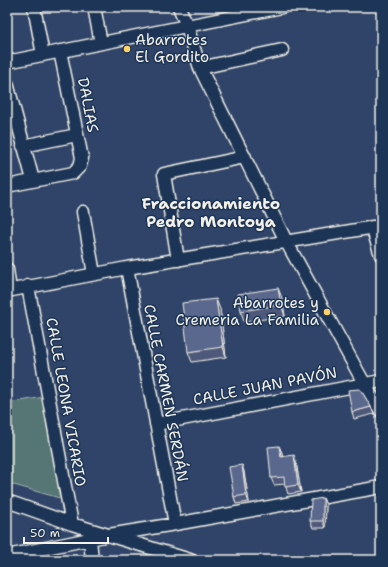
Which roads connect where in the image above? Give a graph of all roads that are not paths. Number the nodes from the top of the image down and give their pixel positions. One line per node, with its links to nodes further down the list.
1 (34, 7): 9 (street)
2 (94, 7): 6 (street)
3 (179, 7): 5 (street)
4 (282, 7): 5 (street)
5 (187, 26): 6 (street); 11 (street)
6 (101, 43): 8 (street)
7 (282, 50): 11 (street)
8 (60, 52): 9 (street); 13 (street, DALIAS)
9 (43, 55): 10 (street)
10 (7, 62)
11 (200, 68): 15 (street)
12 (7, 83): 14 (street)
13 (77, 135): 14 (street); 16 (street, DALIAS)
14 (23, 146): 16 (street)
15 (245, 157): 20 (street); 22 (street)
16 (33, 180): 17 (street)
17 (7, 186)
18 (83, 212): 25 (street)
19 (376, 226): 20 (street); 21 (street)
20 (286, 241): 22 (street); 29 (street)
21 (381, 255)
22 (178, 260): 23 (street)
23 (126, 268): 25 (street); 31 (street, CALLE CARMEN SERDÁN)
24 (7, 270): 27 (street)
25 (94, 274): 26 (street)
26 (28, 286): 27 (street); 34 (street, CALLE LEONA VICARIO)
27 (8, 290)
28 (381, 381): 29 (street, CALLE JUAN PAVÓN)
29 (364, 384): 30 (street); 31 (street, CALLE JUAN PAVÓN)
30 (381, 411)
31 (156, 424): 35 (street, CALLE CARMEN SERDÁN)
32 (381, 487): 35 (street)
33 (7, 501): 34 (street)
34 (72, 524): 36 (street)
35 (175, 524): 36 (street)
36 (109, 534): 37 (street); 40 (street)
37 (90, 539): 38 (street); 39 (street)
38 (7, 556)
39 (92, 560)
40 (190, 560)

